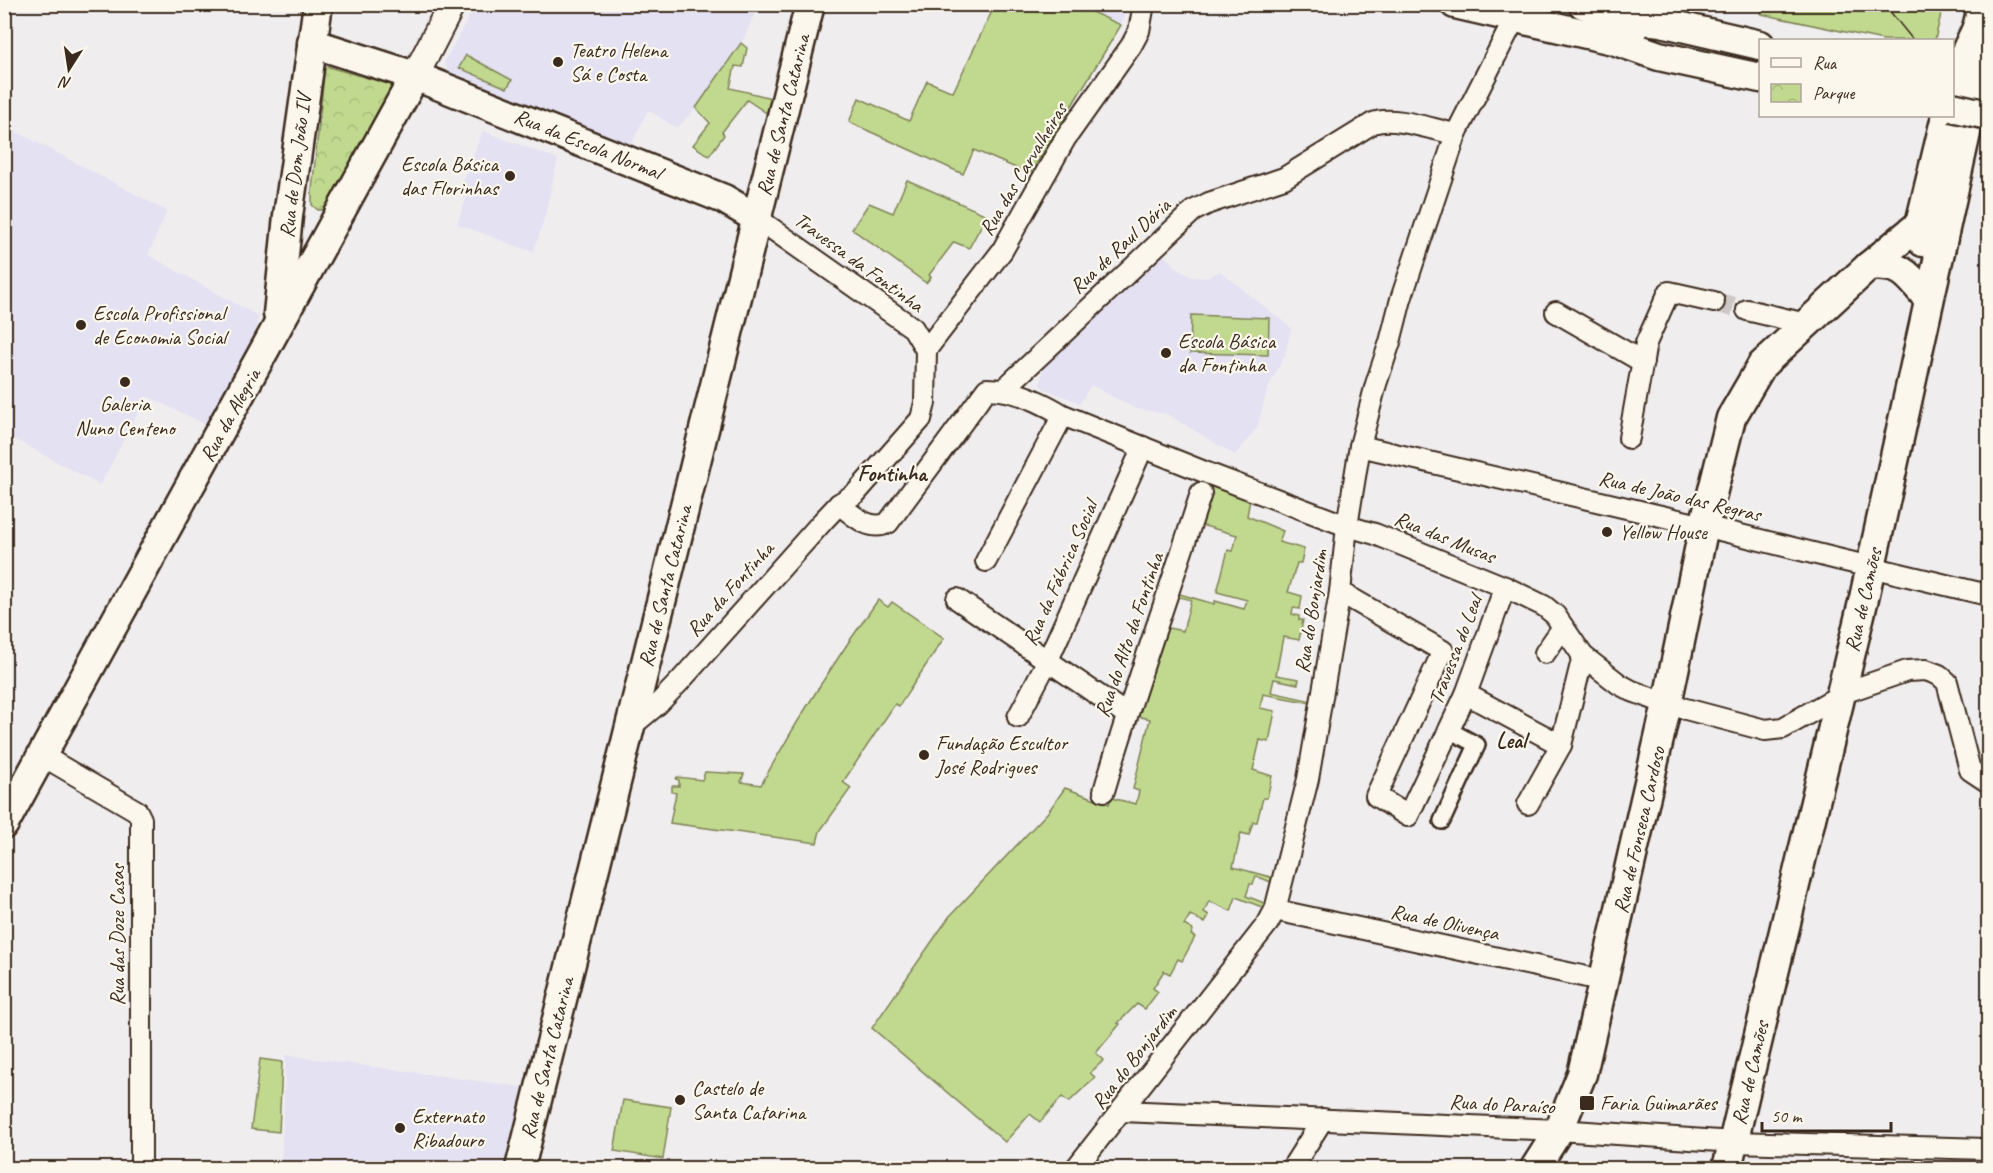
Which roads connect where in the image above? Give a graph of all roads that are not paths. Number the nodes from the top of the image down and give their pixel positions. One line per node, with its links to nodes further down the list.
1 (318, 4): 10 (main road, Rua de Dom João IV)
2 (452, 4): 13 (street, Rua da Alegria)
3 (810, 4): 18 (main road, Rua de Santa Catarina)
4 (1144, 4): 28 (street, Rua das Carvalheiras)
5 (1455, 4): 8 (main road)
6 (1584, 4): 9 (main road)
7 (1980, 16): 15 (main road, Rua de Camões)
8 (1515, 18): 9 (main road); 16 (street, Rua do Bonjardim)
9 (1616, 28): 11 (main road); 12 (main road); 14 (main road)
10 (312, 43): 13 (main road, Rua da Escola Normal); 17 (main road, Rua de Dom João IV)
11 (1759, 45)
12 (1759, 63)
13 (416, 76): 18 (main road, Rua da Escola Normal); 20 (main road, Rua da Alegria)
14 (1759, 78)
15 (1963, 110): 19 (main road, Rua de Camões); 22 (main road, Rua de Camões)
16 (1456, 134): 30 (street, Rua de Raul Dória); 33 (street, Rua do Bonjardim)
17 (288, 216): 20 (main road); 27 (main road, Rua de Dom João IV)
18 (758, 219): 28 (street, Travessa da Fontinha); 54 (main road, Rua de Santa Catarina)
19 (1920, 224): 21 (main road, Rua de Fonseca Cardoso); 22 (main road)
20 (331, 228): 27 (main road, Rua da Alegria)
21 (1869, 266): 22 (main road); 26 (main road, Rua de Fonseca Cardoso)
22 (1930, 294): 40 (main road, Rua de Camões)
23 (1714, 302): 29 (street)
24 (1747, 310): 26 (street)
25 (1556, 312): 29 (street)
26 (1806, 324): 38 (main road, Rua de Fonseca Cardoso)
27 (277, 328): 57 (main road, Rua da Alegria)
28 (926, 350): 36 (street, Rua da Fontinha)
29 (1643, 362): 32 (street)
30 (1004, 389): 31 (street, Rua das Musas); 36 (street)
31 (1063, 415): 34 (street, Rua das Musas); 39 (street)
32 (1629, 438)
33 (1360, 446): 37 (street, Rua do Bonjardim); 38 (street, Rua de João das Regras)
34 (1143, 447): 37 (street, Rua das Musas); 48 (street, Rua da Fábrica Social)
35 (1201, 493): 52 (street, Rua do Alto da Fontinha)
36 (839, 504): 54 (street, Rua da Fontinha)
37 (1347, 526): 41 (street, Rua das Musas); 42 (street, Rua do Bonjardim)
38 (1704, 526): 40 (street, Rua de João das Regras); 51 (main road, Rua de Fonseca Cardoso)
39 (986, 561)
40 (1870, 567): 43 (street, Rua de João das Regras); 50 (main road, Rua de Camões)
41 (1505, 586): 45 (street, Rua das Musas); 49 (street, Travessa do Leal)
42 (1340, 592): 55 (street, Travessa do Leal); 63 (street, Rua do Bonjardim)
43 (1989, 595)
44 (957, 599): 48 (street)
45 (1563, 627): 46 (street); 47 (street, Rua das Musas)
46 (1545, 653)
47 (1583, 656): 51 (street, Rua das Musas); 56 (street)
48 (1048, 660): 52 (street); 53 (street, Rua da Fábrica Social)
49 (1466, 694): 55 (street, Travessa do Leal); 56 (street)
50 (1841, 696): 51 (street, Rua das Musas); 58 (street, Rua das Musas); 69 (main road, Rua de Camões)
51 (1667, 704): 64 (main road, Rua de Fonseca Cardoso)
52 (1126, 714): 59 (street, Rua do Alto da Fontinha)
53 (1018, 717)
54 (629, 728): 71 (main road, Rua de Santa Catarina)
55 (1449, 730): 61 (street)
56 (1562, 745): 60 (street)
57 (43, 756): 62 (main road, Rua da Alegria); 70 (street, Rua das Doze Casas)
58 (1989, 782)
59 (1104, 791)
60 (1528, 804)
61 (1442, 821)
62 (4, 824)
63 (1275, 910): 64 (street, Rua de Olivença); 65 (street, Rua do Bonjardim)
64 (1605, 981): 67 (main road, Rua de Fonseca Cardoso)
65 (1122, 1111): 66 (street, Rua do Paraíso); 72 (street, Rua do Bonjardim)
66 (1323, 1119): 67 (street, Rua do Paraíso); 73 (street)
67 (1559, 1130): 69 (street, Rua do Paraíso); 74 (main road, Rua de Fonseca Cardoso)
68 (1989, 1149): 69 (street, Rua do Paraíso)
69 (1731, 1155)
70 (141, 1168)
71 (520, 1168)
72 (1076, 1168)
73 (1292, 1168)
74 (1535, 1168)

